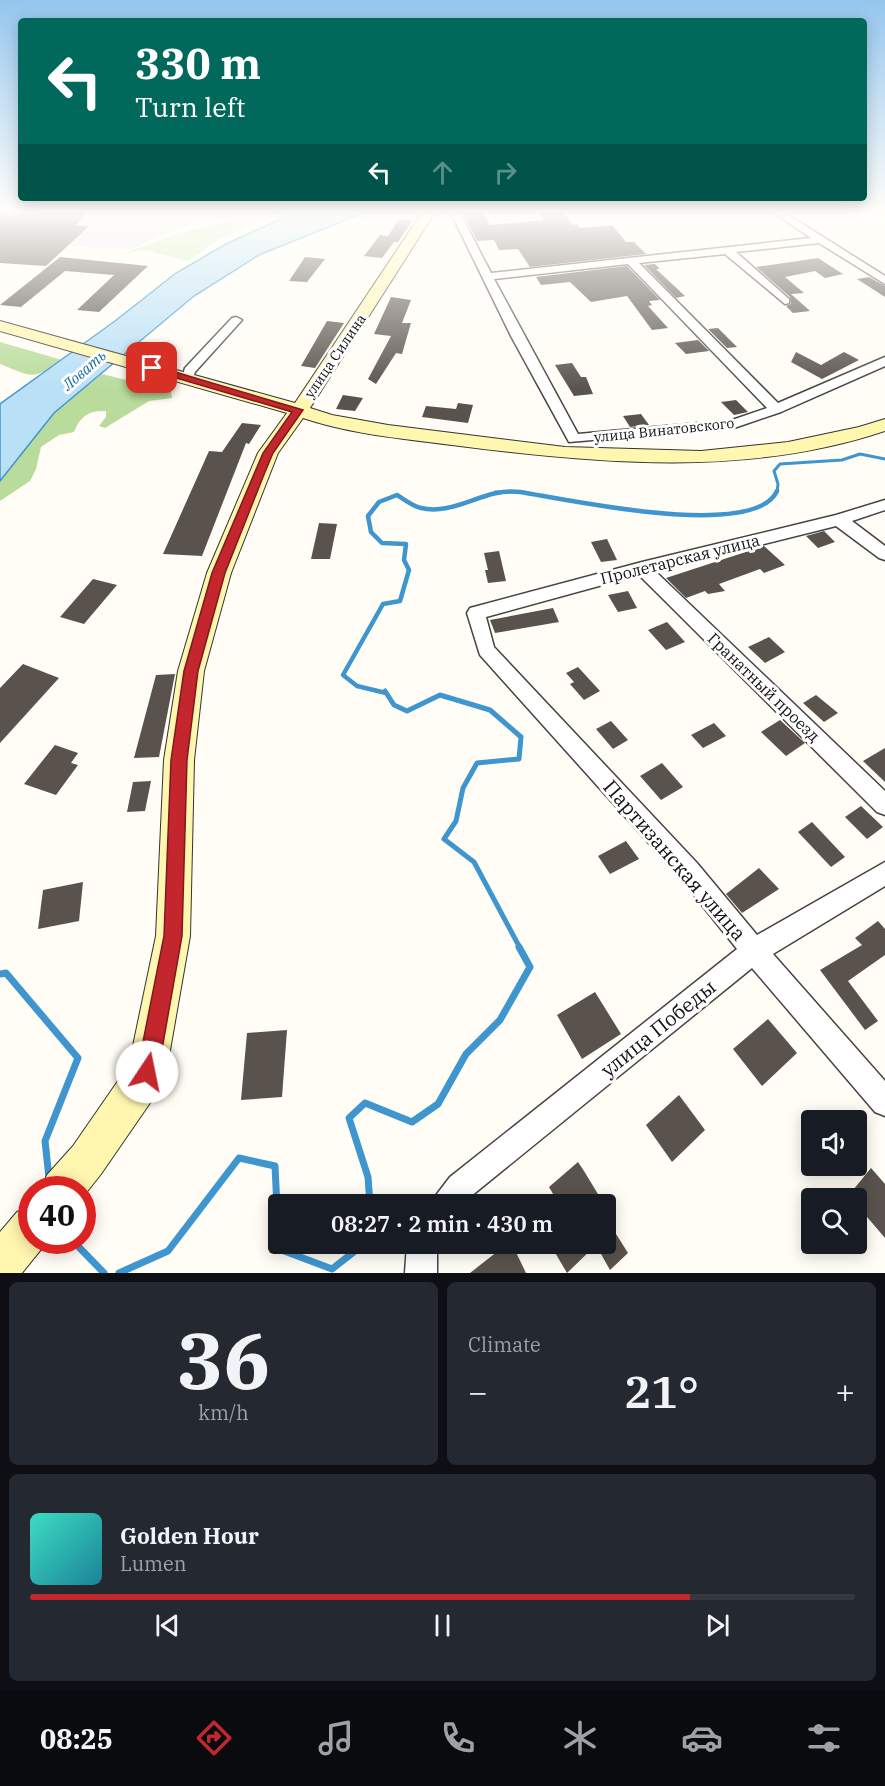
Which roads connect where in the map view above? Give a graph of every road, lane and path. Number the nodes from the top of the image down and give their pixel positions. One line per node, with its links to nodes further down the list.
1 (391, 270): 15 (street, улица Силина)
2 (483, 270): 7 (street)
3 (546, 270): 7 (street)
4 (640, 270): 14 (street)
5 (750, 270): 9 (street)
6 (868, 270): 8 (street)
7 (486, 277): 14 (street, улица Винатовского)
8 (885, 281)
9 (785, 301)
10 (236, 320): 13 (street)
11 (0, 326): 13 (street)
12 (885, 361): 14 (street, улица Винатовского)
13 (188, 378): 15 (street)
14 (776, 409)
15 (298, 410): 16 (street); 26 (street, улица Силина)
16 (885, 425)
17 (885, 505): 18 (street, Пролетарская улица)
18 (839, 520): 19 (street); 20 (street, Пролетарская улица)
19 (885, 554)
20 (642, 568): 21 (street, Пролетарская улица); 22 (street, Гранатный проезд)
21 (476, 613): 24 (street, Партизанская улица)
22 (885, 805)
23 (885, 873): 24 (street, улица Победы)
24 (754, 951): 25 (street, Партизанская улица); 27 (street, улица Победы)
25 (885, 1102)
26 (74, 1175)
27 (455, 1194)
28 (18, 1244): 30 (street)
29 (422, 1254): 31 (street)
30 (0, 1266)
31 (421, 1273)

